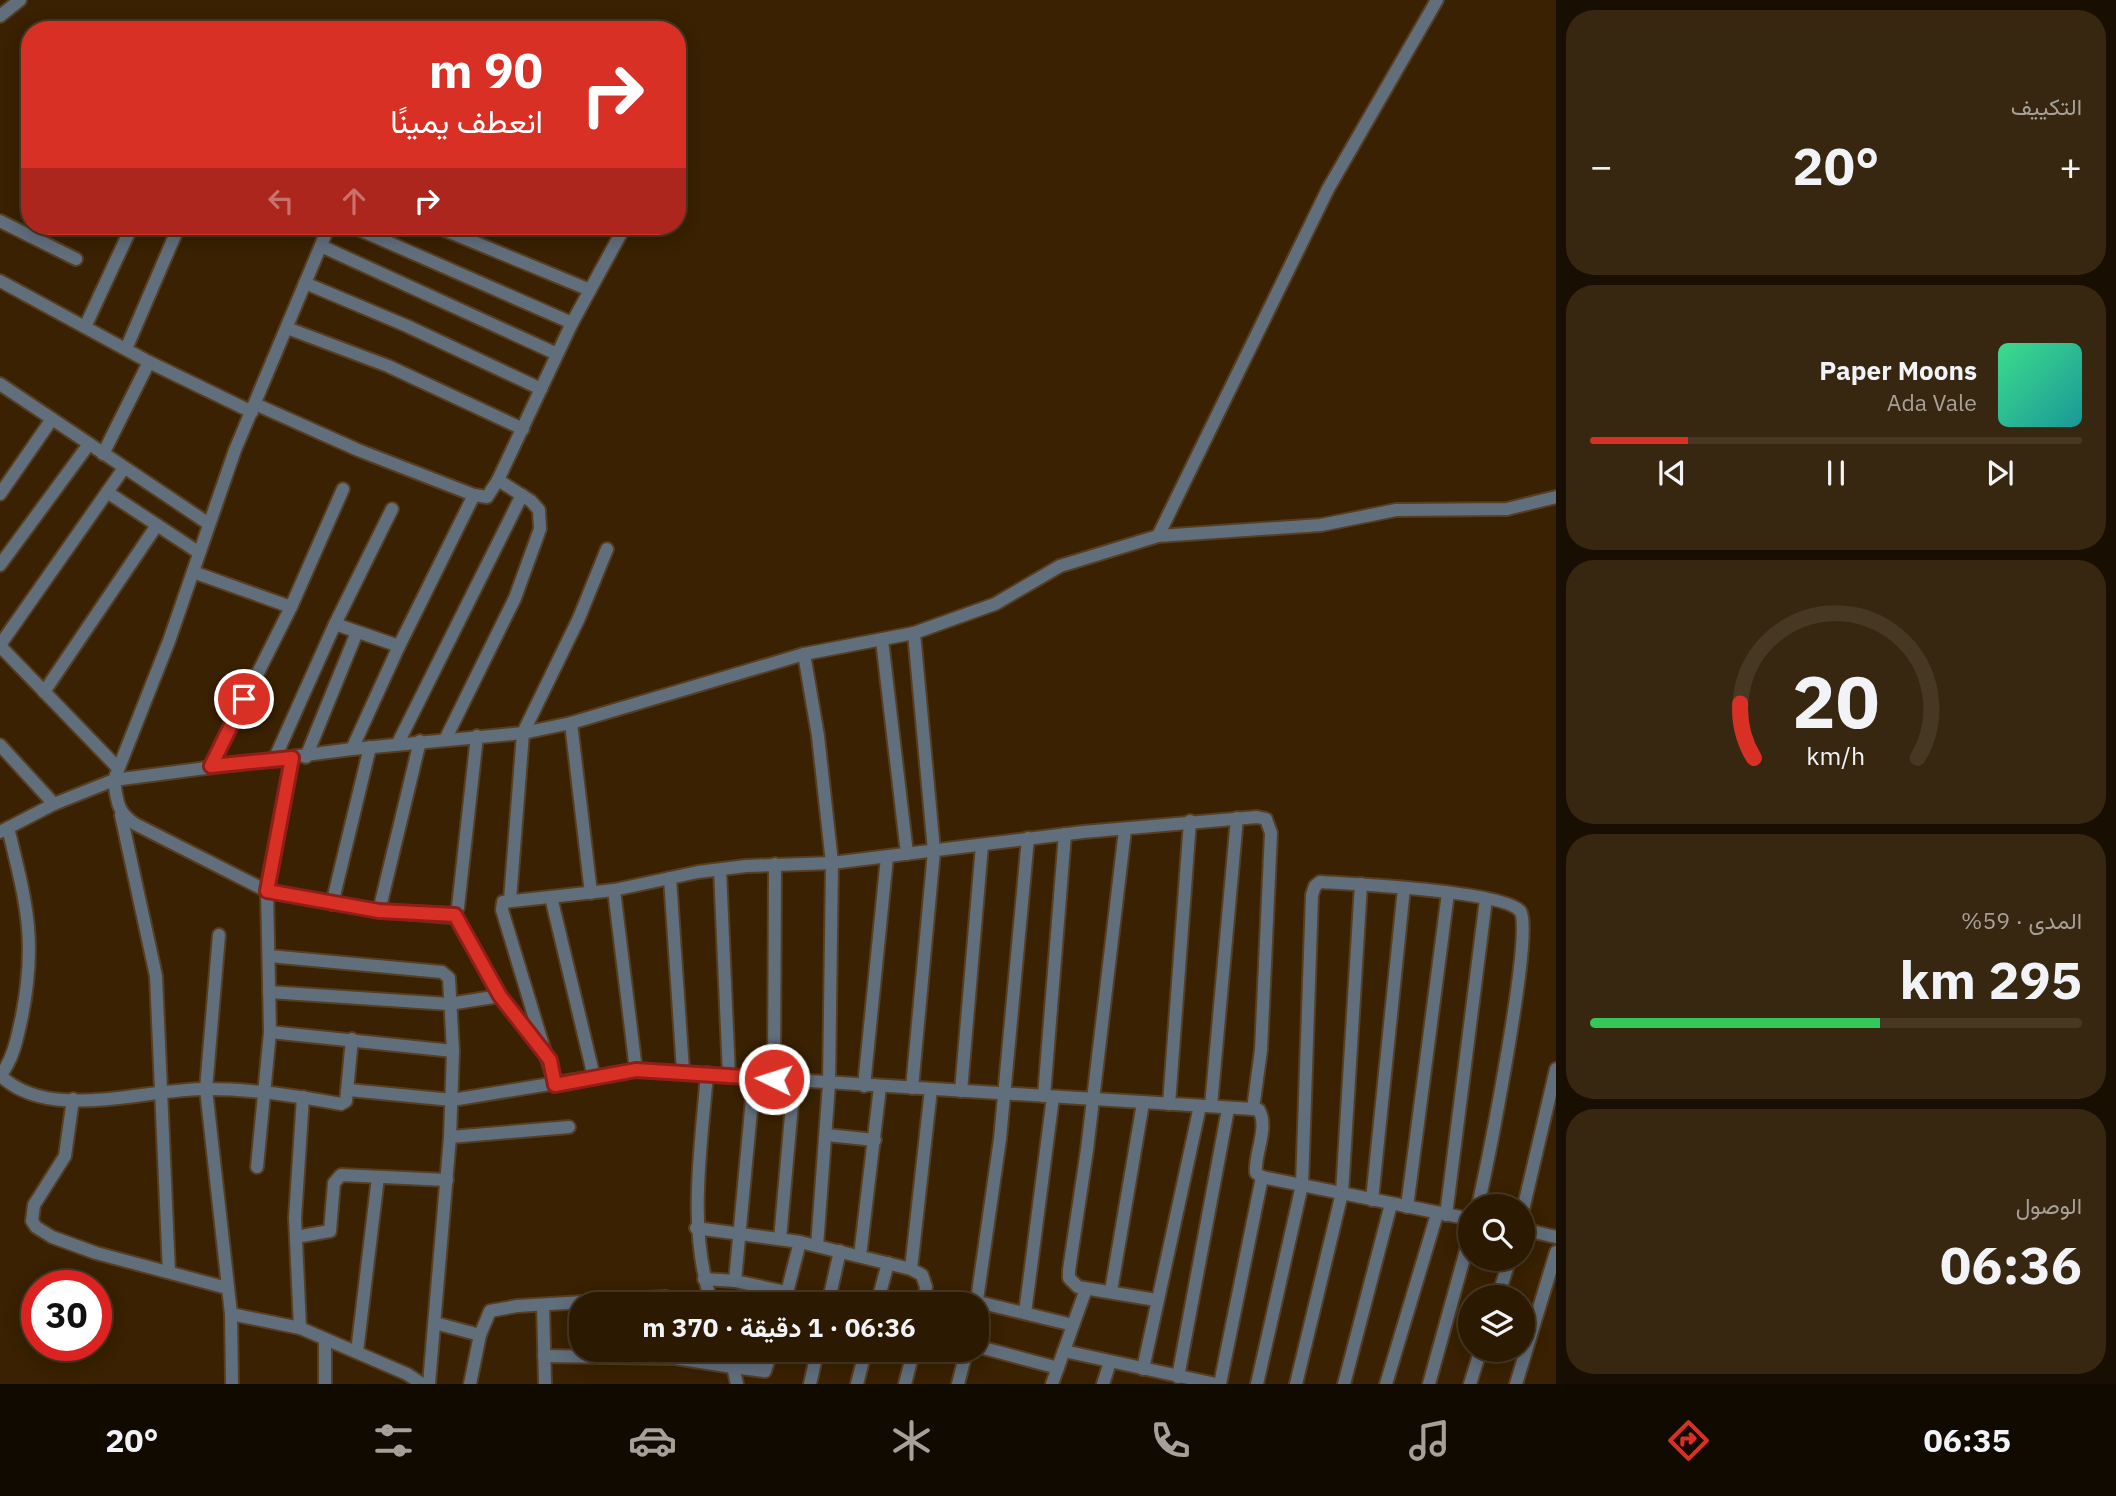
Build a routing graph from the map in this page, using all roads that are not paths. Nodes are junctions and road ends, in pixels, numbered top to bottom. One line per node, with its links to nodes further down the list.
1 (20, 0): 3 (street)
2 (1437, 0): 42 (street)
3 (0, 16)
4 (0, 221): 5 (street)
5 (21, 232)
6 (28, 235): 14 (street)
7 (128, 235): 19 (street)
8 (175, 235): 21 (street)
9 (326, 235): 13 (street)
10 (372, 235): 18 (street)
11 (457, 235): 17 (street)
12 (620, 235): 17 (street)
13 (321, 246): 16 (street); 22 (street)
14 (76, 259)
15 (0, 281): 19 (street)
16 (305, 283): 20 (street); 25 (street)
17 (590, 290): 18 (street)
18 (572, 323): 22 (street)
19 (85, 327): 21 (street)
20 (287, 328): 26 (street); 28 (street)
21 (126, 349): 23 (street)
22 (557, 354): 25 (street)
23 (149, 362): 26 (street); 30 (street)
24 (0, 384): 27 (street)
25 (541, 389): 28 (street)
26 (254, 408): 36 (street); 40 (street)
27 (52, 419): 29 (street); 35 (street)
28 (523, 429): 32 (street)
29 (89, 444): 30 (street); 45 (street)
30 (103, 454): 31 (street)
31 (124, 468): 34 (street); 40 (street)
32 (498, 480): 36 (street); 37 (street)
33 (343, 489): 47 (street)
34 (107, 492): 41 (street); 52 (street)
35 (0, 494)
36 (474, 495): 53 (street)
37 (522, 495): 59 (street); 61 (street)
38 (1556, 497): 42 (street)
39 (392, 509): 48 (street)
40 (209, 524): 44 (street)
41 (157, 525): 44 (street); 55 (street)
42 (1158, 536): 50 (street)
43 (607, 549): 57 (street)
44 (198, 552): 46 (street)
45 (0, 565)
46 (193, 572): 47 (street); 69 (street)
47 (291, 607): 68 (street)
48 (335, 624): 49 (street); 67 (street)
49 (357, 632): 53 (street); 65 (street)
50 (914, 633): 51 (street); 79 (street)
51 (882, 639): 54 (street); 80 (street)
52 (0, 645): 55 (street)
53 (399, 646): 64 (street)
54 (804, 654): 56 (street); 82 (street)
55 (44, 692): 69 (street)
56 (571, 723): 57 (street); 90 (street)
57 (523, 733): 58 (street); 94 (street)
58 (477, 736): 59 (street); 97 (street)
59 (445, 740): 60 (street)
60 (420, 741): 61 (street); 96 (street)
61 (398, 743): 63 (street)
62 (0, 745): 70 (street)
63 (370, 747): 64 (street); 95 (street)
64 (352, 748): 65 (street)
65 (306, 757): 66 (street)
66 (292, 758): 67 (street); 89 (street)
67 (274, 760): 68 (street)
68 (211, 766): 69 (street)
69 (116, 774): 70 (street); 71 (street)
70 (54, 804): 74 (street)
71 (121, 815): 89 (street); 127 (street)
72 (1237, 818): 73 (street); 136 (street); 138 (street)
73 (1190, 821): 75 (street); 135 (street)
74 (4, 830): 112 (street)
75 (1125, 830): 76 (street); 133 (street)
76 (1066, 834): 77 (street); 129 (street)
77 (1028, 838): 78 (street); 128 (street)
78 (982, 845): 79 (street); 125 (street)
79 (934, 851): 80 (street); 122 (street)
80 (906, 854): 81 (street)
81 (887, 857): 82 (street); 119 (street)
82 (831, 863): 83 (street); 117 (street)
83 (775, 864): 84 (street); 115 (street)
84 (720, 870): 85 (street); 111 (street)
85 (670, 878): 88 (street); 109 (street)
86 (1361, 884): 87 (street); 147 (street); 148 (street)
87 (1404, 888): 91 (street); 151 (street)
88 (614, 890): 90 (street); 108 (street)
89 (267, 891): 95 (street); 99 (street)
90 (591, 893): 92 (street)
91 (1448, 893): 93 (street); 153 (street)
92 (551, 897): 94 (street); 113 (street)
93 (1486, 899): 149 (street); 154 (street)
94 (510, 900): 106 (street)
95 (332, 904): 96 (street)
96 (379, 911): 97 (street)
97 (455, 915): 101 (street)
98 (219, 935): 121 (street)
99 (268, 956): 100 (street); 102 (street)
100 (269, 992): 102 (street); 103 (street)
101 (500, 996): 102 (street); 106 (street)
102 (449, 1003): 105 (street)
103 (270, 1032): 104 (street); 126 (street)
104 (352, 1039): 105 (street); 124 (street)
105 (453, 1051): 132 (street)
106 (550, 1060): 118 (street)
107 (1556, 1069): 150 (street)
108 (636, 1070): 109 (street); 113 (street)
109 (682, 1071): 110 (street)
110 (707, 1073): 111 (street); 156 (street)
111 (729, 1075): 114 (street)
112 (0, 1076): 131 (street)
113 (594, 1077): 118 (street)
114 (754, 1078): 115 (street); 157 (street)
115 (774, 1079): 116 (street)
116 (794, 1082): 117 (street); 161 (street)
117 (829, 1084): 119 (street); 140 (street)
118 (555, 1085): 132 (street)
119 (864, 1086): 120 (street)
120 (880, 1087): 122 (street); 142 (street)
121 (206, 1088): 126 (street); 127 (street); 173 (street)
122 (912, 1088): 123 (street)
123 (931, 1089): 125 (street); 168 (street)
124 (348, 1090): 130 (street); 132 (street)
125 (961, 1091): 128 (street)
126 (264, 1092): 130 (street); 143 (street)
127 (162, 1093): 131 (street); 170 (street)
128 (1004, 1093): 129 (street); 182 (street)
129 (1049, 1096): 133 (street); 187 (street)
130 (303, 1097): 159 (street)
131 (73, 1099): 170 (street)
132 (452, 1100): 141 (street)
133 (1093, 1101): 134 (street); 174 (street)
134 (1143, 1103): 135 (street); 175 (street)
135 (1169, 1104): 136 (street)
136 (1205, 1106): 137 (street); 183 (street)
137 (1228, 1109): 138 (street); 211 (street)
138 (1253, 1109): 145 (street)
139 (569, 1127): 141 (street)
140 (827, 1135): 142 (street); 163 (street)
141 (450, 1137): 146 (street)
142 (875, 1139): 166 (street)
143 (257, 1167)
144 (378, 1177): 146 (street); 159 (street); 196 (street)
145 (1262, 1177): 147 (street); 226 (street)
146 (447, 1180): 189 (street)
147 (1302, 1185): 148 (street); 227 (street)
148 (1342, 1193): 151 (street); 228 (street)
149 (1481, 1194)
150 (1526, 1194)
151 (1372, 1200): 152 (street)
152 (1391, 1204): 153 (street); 229 (street)
153 (1407, 1207): 154 (street)
154 (1441, 1215): 155 (street); 230 (street)
155 (1458, 1217)
156 (696, 1228): 157 (street); 171 (street)
157 (742, 1231): 161 (street); 172 (street)
158 (1535, 1232): 160 (street)
159 (296, 1237): 191 (street)
160 (1556, 1237)
161 (780, 1238): 162 (street)
162 (800, 1242): 163 (street); 178 (street)
163 (817, 1246): 164 (street)
164 (840, 1251): 166 (street); 179 (street)
165 (1556, 1251): 233 (street)
166 (860, 1256): 167 (street)
167 (888, 1263): 168 (street); 180 (street)
168 (911, 1269): 181 (street)
169 (1460, 1271): 231 (street)
170 (169, 1272): 173 (street)
171 (704, 1279): 172 (street); 176 (street)
172 (735, 1281): 177 (street)
173 (228, 1289): 188 (street)
174 (1086, 1289): 175 (street); 190 (street)
175 (1111, 1291): 183 (street)
176 (708, 1292)
177 (767, 1292)
178 (787, 1292)
179 (831, 1292)
180 (880, 1292)
181 (925, 1292)
182 (979, 1292)
183 (1156, 1300): 210 (street)
184 (569, 1304): 185 (street)
185 (543, 1306): 192 (street); 198 (street)
186 (989, 1306): 187 (street)
187 (1025, 1313): 190 (street)
188 (231, 1314): 191 (street); 213 (street)
189 (435, 1323): 192 (street); 216 (street)
190 (1073, 1325): 195 (street)
191 (300, 1328): 193 (street)
192 (480, 1335): 217 (street)
193 (325, 1340): 196 (street); 214 (street)
194 (989, 1349): 209 (street)
195 (1064, 1351): 206 (street); 209 (street)
196 (357, 1352): 212 (street)
197 (569, 1355): 198 (street)
198 (544, 1356): 218 (street)
199 (712, 1362): 208 (street)
200 (731, 1362): 208 (street)
201 (768, 1362): 208 (street)
202 (815, 1362): 220 (street)
203 (863, 1362): 221 (street)
204 (911, 1362): 222 (street)
205 (964, 1362): 223 (street)
206 (1110, 1362): 210 (street); 225 (street)
207 (1477, 1362): 232 (street)
208 (733, 1367): 219 (street)
209 (1058, 1368): 224 (street)
210 (1143, 1369): 211 (street)
211 (1168, 1378): 226 (street)
212 (406, 1379): 215 (street)
213 (232, 1384)
214 (324, 1384)
215 (422, 1384)
216 (429, 1384)
217 (470, 1384)
218 (545, 1384)
219 (737, 1384)
220 (810, 1384)
221 (857, 1384)
222 (905, 1384)
223 (958, 1384)
224 (1052, 1384)
225 (1103, 1384)
226 (1218, 1384)
227 (1257, 1384)
228 (1296, 1384)
229 (1344, 1384)
230 (1386, 1384)
231 (1429, 1384)
232 (1471, 1384)
233 (1516, 1384)

